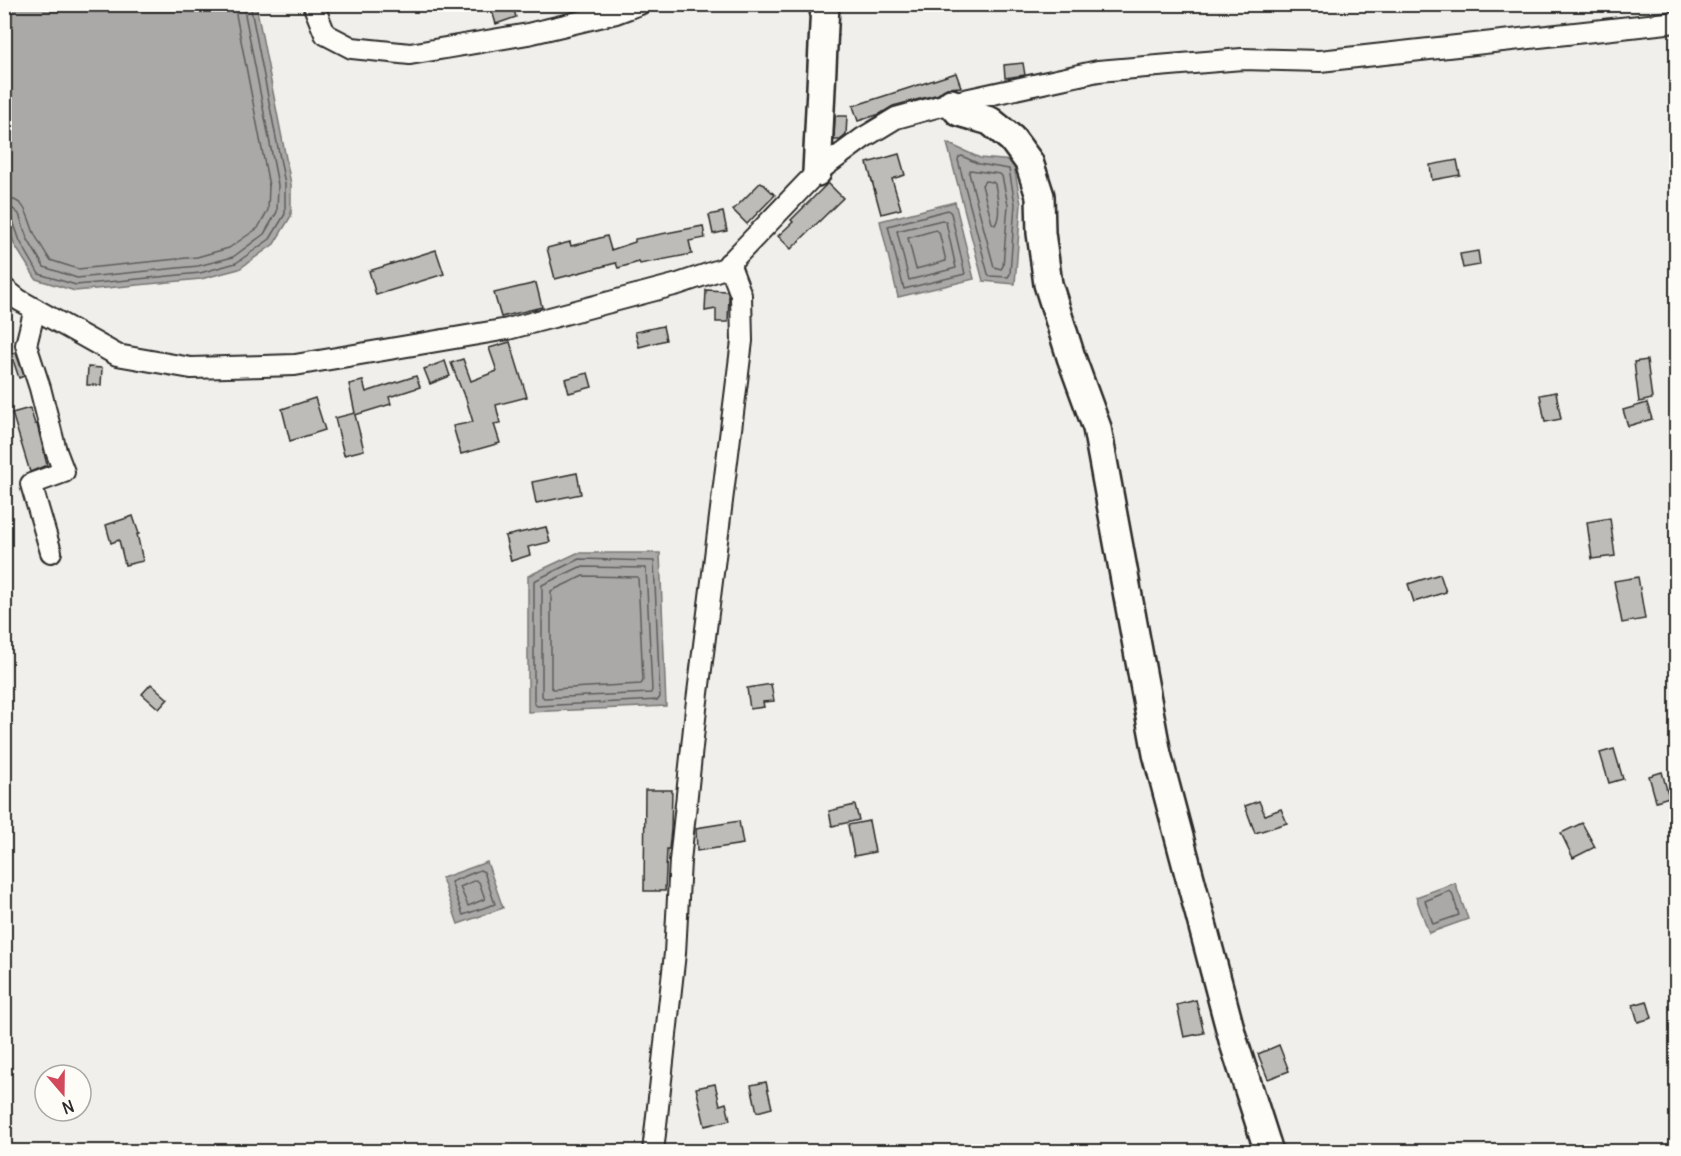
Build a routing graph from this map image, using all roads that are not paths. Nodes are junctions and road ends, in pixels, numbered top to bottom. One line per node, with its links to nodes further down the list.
1 (313, 4): 2 (street)
2 (640, 4)
3 (825, 4): 6 (street)
4 (1677, 22): 5 (street)
5 (951, 103): 6 (street); 12 (street)
6 (818, 172): 7 (street)
7 (729, 263): 9 (street); 11 (street)
8 (4, 288): 9 (street)
9 (35, 309): 10 (street)
10 (51, 552)
11 (653, 1152)
12 (1269, 1152)

